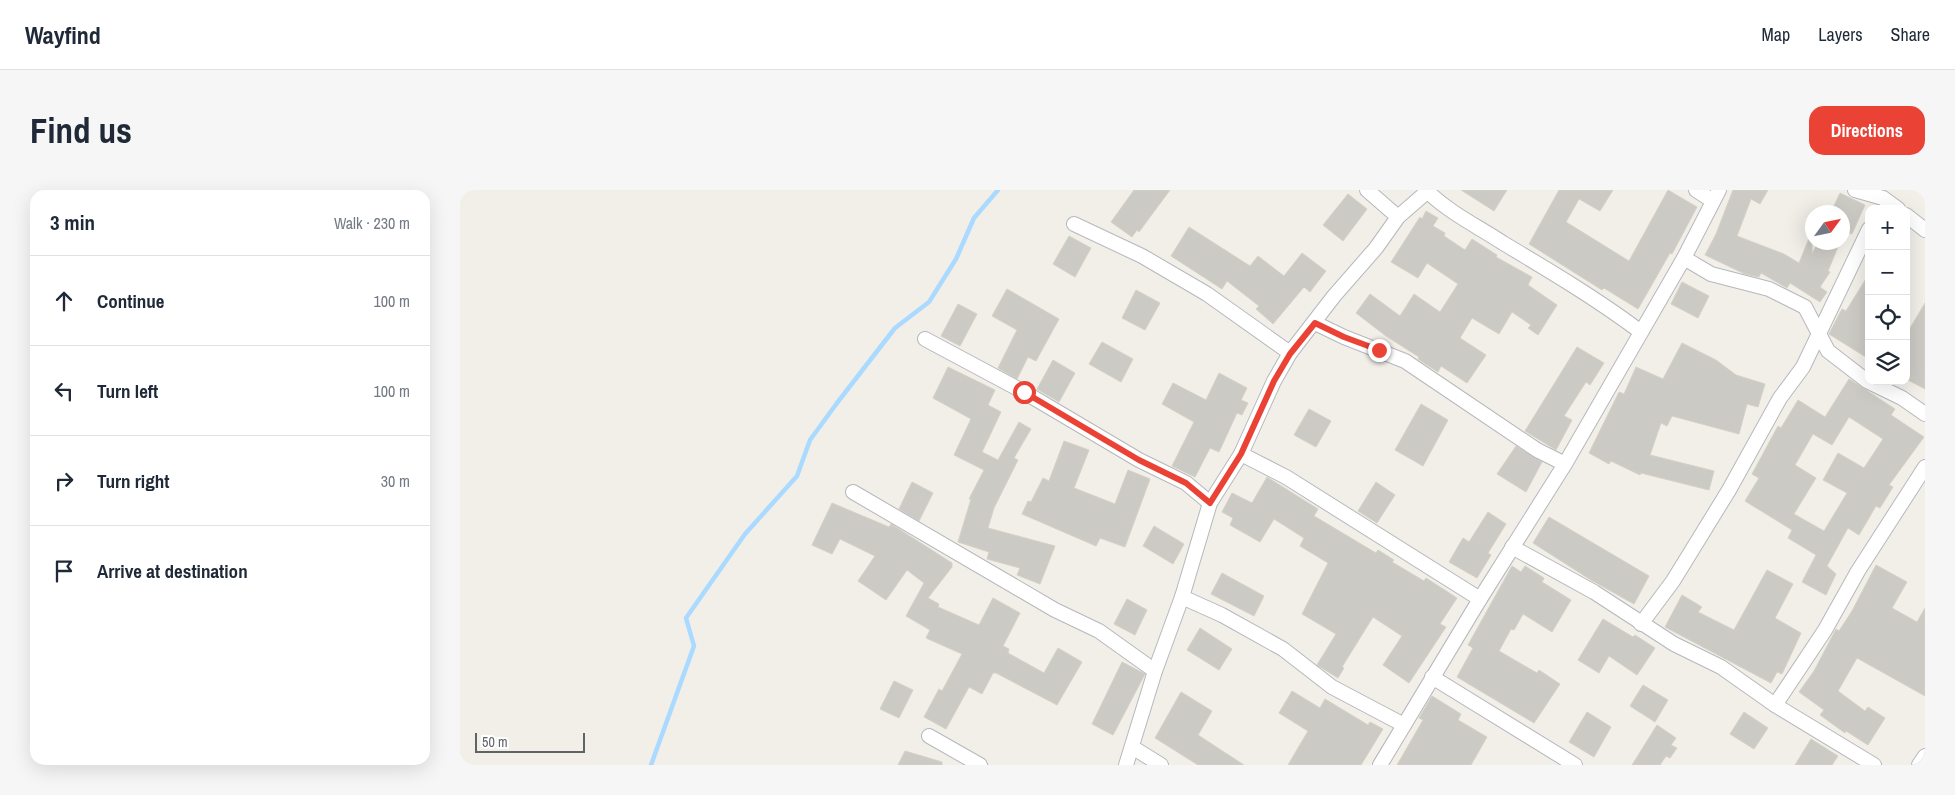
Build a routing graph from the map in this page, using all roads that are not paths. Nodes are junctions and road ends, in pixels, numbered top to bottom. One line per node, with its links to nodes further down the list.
1 (1367, 190): 7 (street)
2 (1696, 190): 5 (street)
3 (1855, 190): 6 (street)
4 (1428, 191): 7 (street); 14 (street)
5 (1716, 195): 12 (street)
6 (1880, 204)
7 (1398, 217): 13 (street)
8 (1910, 218): 10 (street)
9 (1074, 224): 17 (street)
10 (1925, 230)
11 (1865, 237): 15 (street)
12 (1684, 258): 14 (street); 15 (street)
13 (1315, 323): 17 (street); 20 (street)
14 (1641, 332): 20 (street)
15 (1820, 332): 18 (street); 27 (street)
16 (925, 339): 23 (street)
17 (1290, 354): 19 (street)
18 (1925, 414)
19 (1241, 454): 23 (street); 26 (street)
20 (1565, 464): 24 (street)
21 (1925, 467): 30 (street)
22 (853, 492): 28 (street)
23 (1210, 503): 25 (street)
24 (1512, 547): 26 (street); 27 (street)
25 (1182, 597): 28 (street); 31 (street)
26 (1480, 599): 29 (street)
27 (1642, 624): 30 (street)
28 (1155, 671): 33 (street)
29 (1432, 677): 31 (street); 39 (street)
30 (1775, 705): 40 (street)
31 (1404, 724): 38 (street)
32 (929, 736): 35 (street)
33 (1132, 746): 36 (street); 37 (street)
34 (1925, 756): 41 (street)
35 (980, 765)
36 (1126, 765)
37 (1161, 765)
38 (1380, 765)
39 (1575, 765)
40 (1874, 765)
41 (1919, 765)

